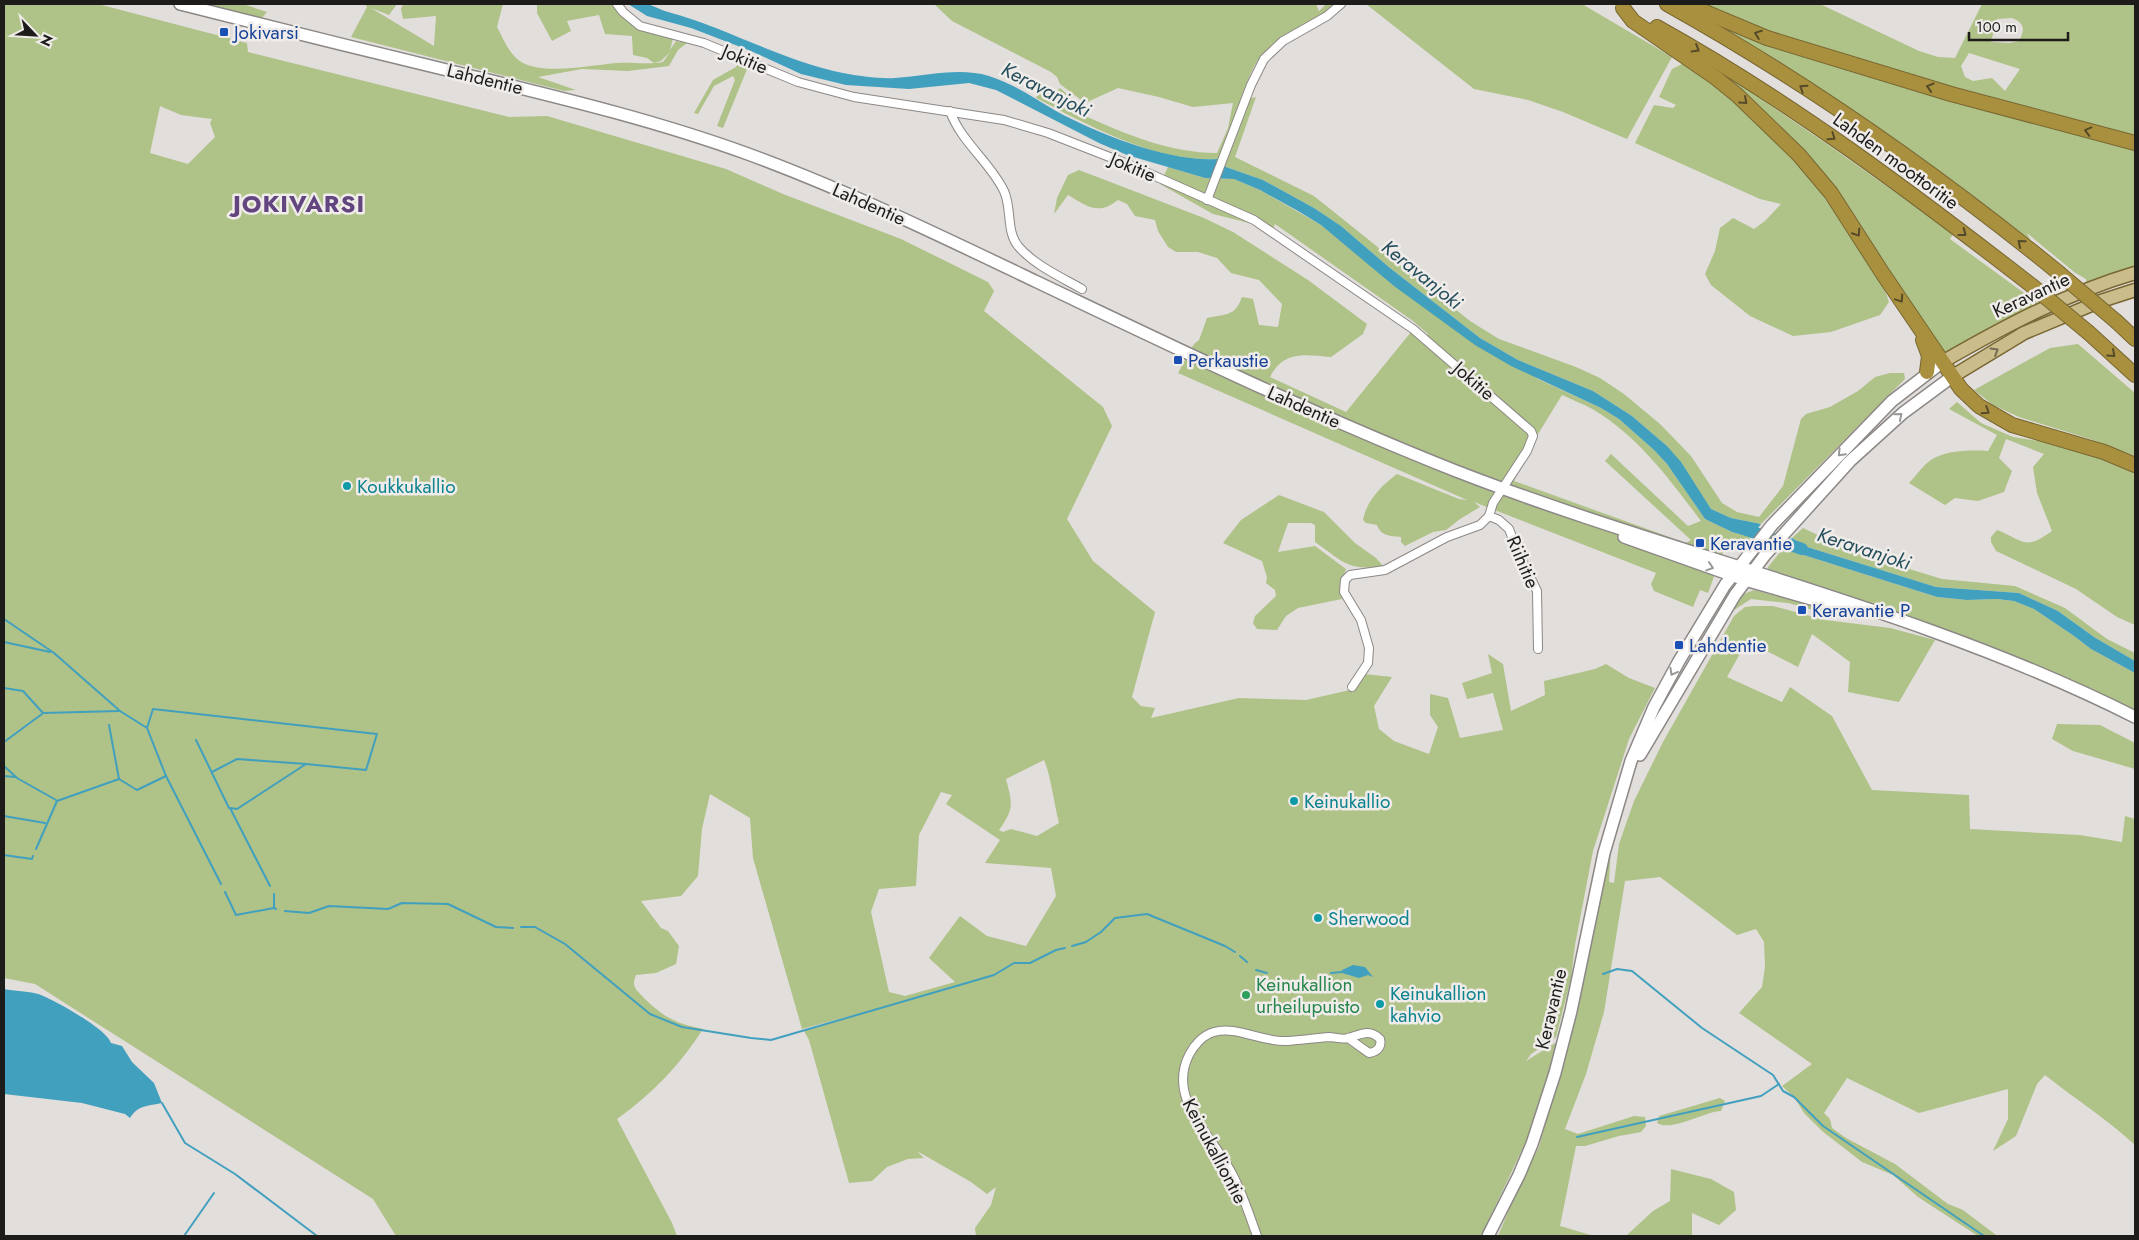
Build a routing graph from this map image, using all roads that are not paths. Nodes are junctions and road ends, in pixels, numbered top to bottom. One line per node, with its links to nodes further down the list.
1 (180, 4): 20 (main road, Lahdentie)
2 (617, 4): 7 (street, Jokitie)
3 (1341, 4): 9 (street)
4 (1667, 4): 14 (highway, Lahden moottoritie, one-way to 4, bridge)
5 (1686, 4): 8 (highway, one-way to 5)
6 (1619, 6): 13 (highway, one-way to 13); 17 (highway, Lahden moottoritie, one-way to 17, bridge)
7 (950, 112): 9 (street, Jokitie); 11 (street)
8 (2135, 143)
9 (1207, 200): 20 (street, Jokitie)
10 (2135, 273): 15 (main road, Keravantie)
11 (1082, 289)
12 (2135, 290): 18 (main road, Keravantie, one-way to 12)
13 (1917, 324): 15 (highway); 16 (highway)
14 (2135, 339)
15 (1944, 361): 16 (main road, Keravantie); 18 (highway)
16 (1927, 372): 22 (main road, Keravantie, one-way to 22)
17 (2135, 375)
18 (1953, 376): 19 (highway, one-way to 19); 23 (main road, Keravantie, one-way to 18)
19 (2135, 465)
20 (1503, 489): 21 (street); 22 (main road, Lahdentie)
21 (1489, 516): 24 (street, Riihitie); 25 (street)
22 (1736, 570): 23 (main road, Lahdentie); 27 (main road, Keravantie, one-way to 27)
23 (1749, 575): 26 (main road, Lahdentie); 27 (main road, Keravantie)
24 (1538, 648)
25 (1352, 687)
26 (2135, 717)
27 (1625, 783): 30 (main road, Keravantie)
28 (1348, 1038): 29 (street, Keinukalliontie)
29 (1258, 1236)
30 (1488, 1236)

